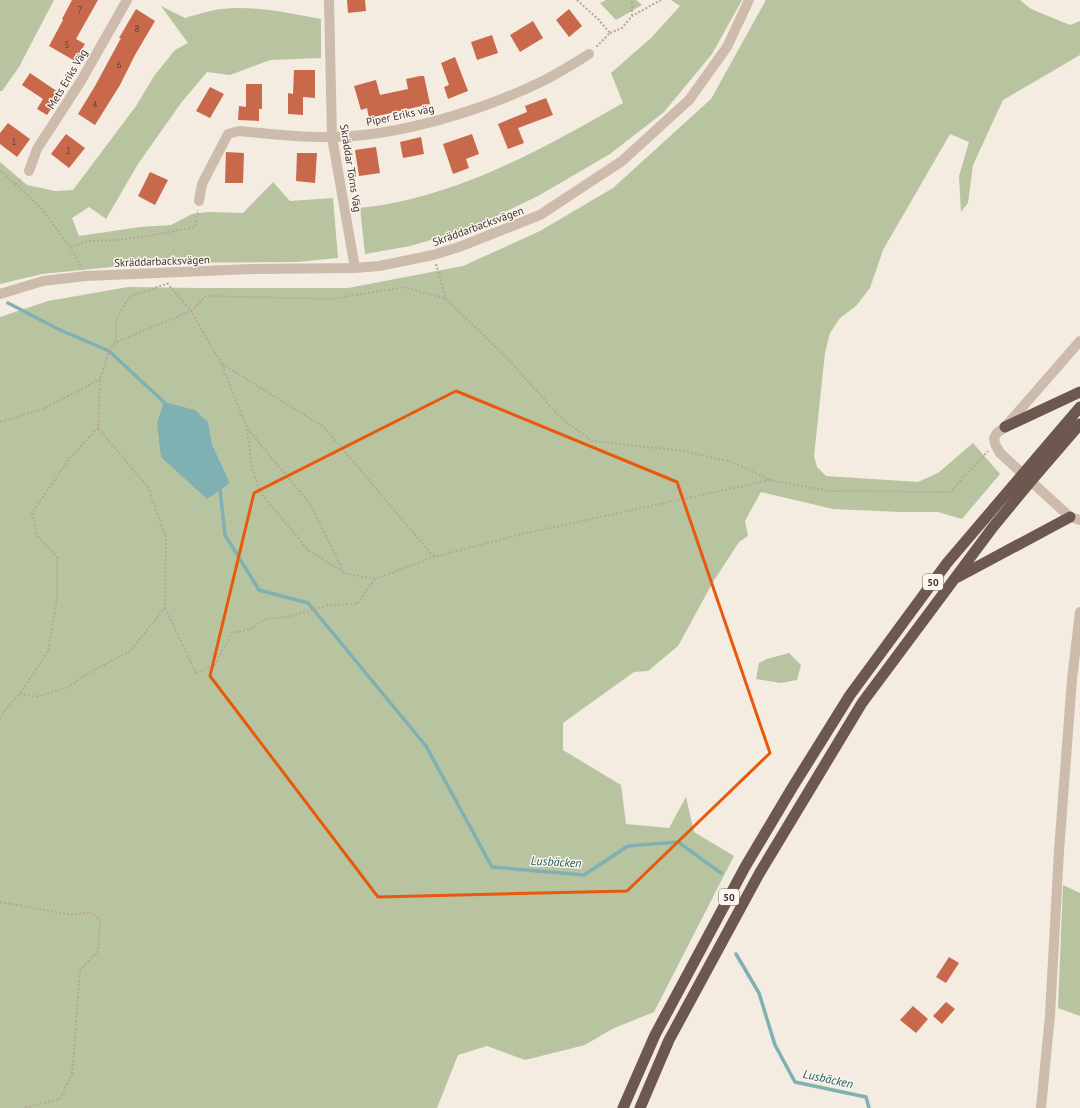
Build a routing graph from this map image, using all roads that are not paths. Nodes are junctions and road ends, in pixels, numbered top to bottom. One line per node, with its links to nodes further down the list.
1 (127, 0): 6 (street, Mets Eriks Väg)
2 (329, 0): 5 (street, Skräddar Törns Väg)
3 (749, 0): 8 (street, Skräddarbacksvägen)
4 (590, 54): 5 (street, Piper Eriks väg)
5 (332, 137): 7 (street, Piper Eriks väg); 8 (street, Skräddar Törns Väg)
6 (29, 171)
7 (199, 201)
8 (355, 268): 9 (street, Skräddarbacksvägen)
9 (0, 294)
10 (1080, 341): 14 (street)
11 (1080, 392): 14 (highway)
12 (1080, 407): 15 (highway, 50)
13 (1080, 424): 15 (highway, 50)
14 (1005, 427): 15 (street)
15 (1027, 478): 16 (street); 17 (highway, 50); 19 (highway, 50)
16 (1075, 518): 17 (highway)
17 (954, 579): 20 (highway, 50)
18 (1080, 612): 21 (street)
19 (623, 1108)
20 (640, 1108)
21 (1041, 1108)

